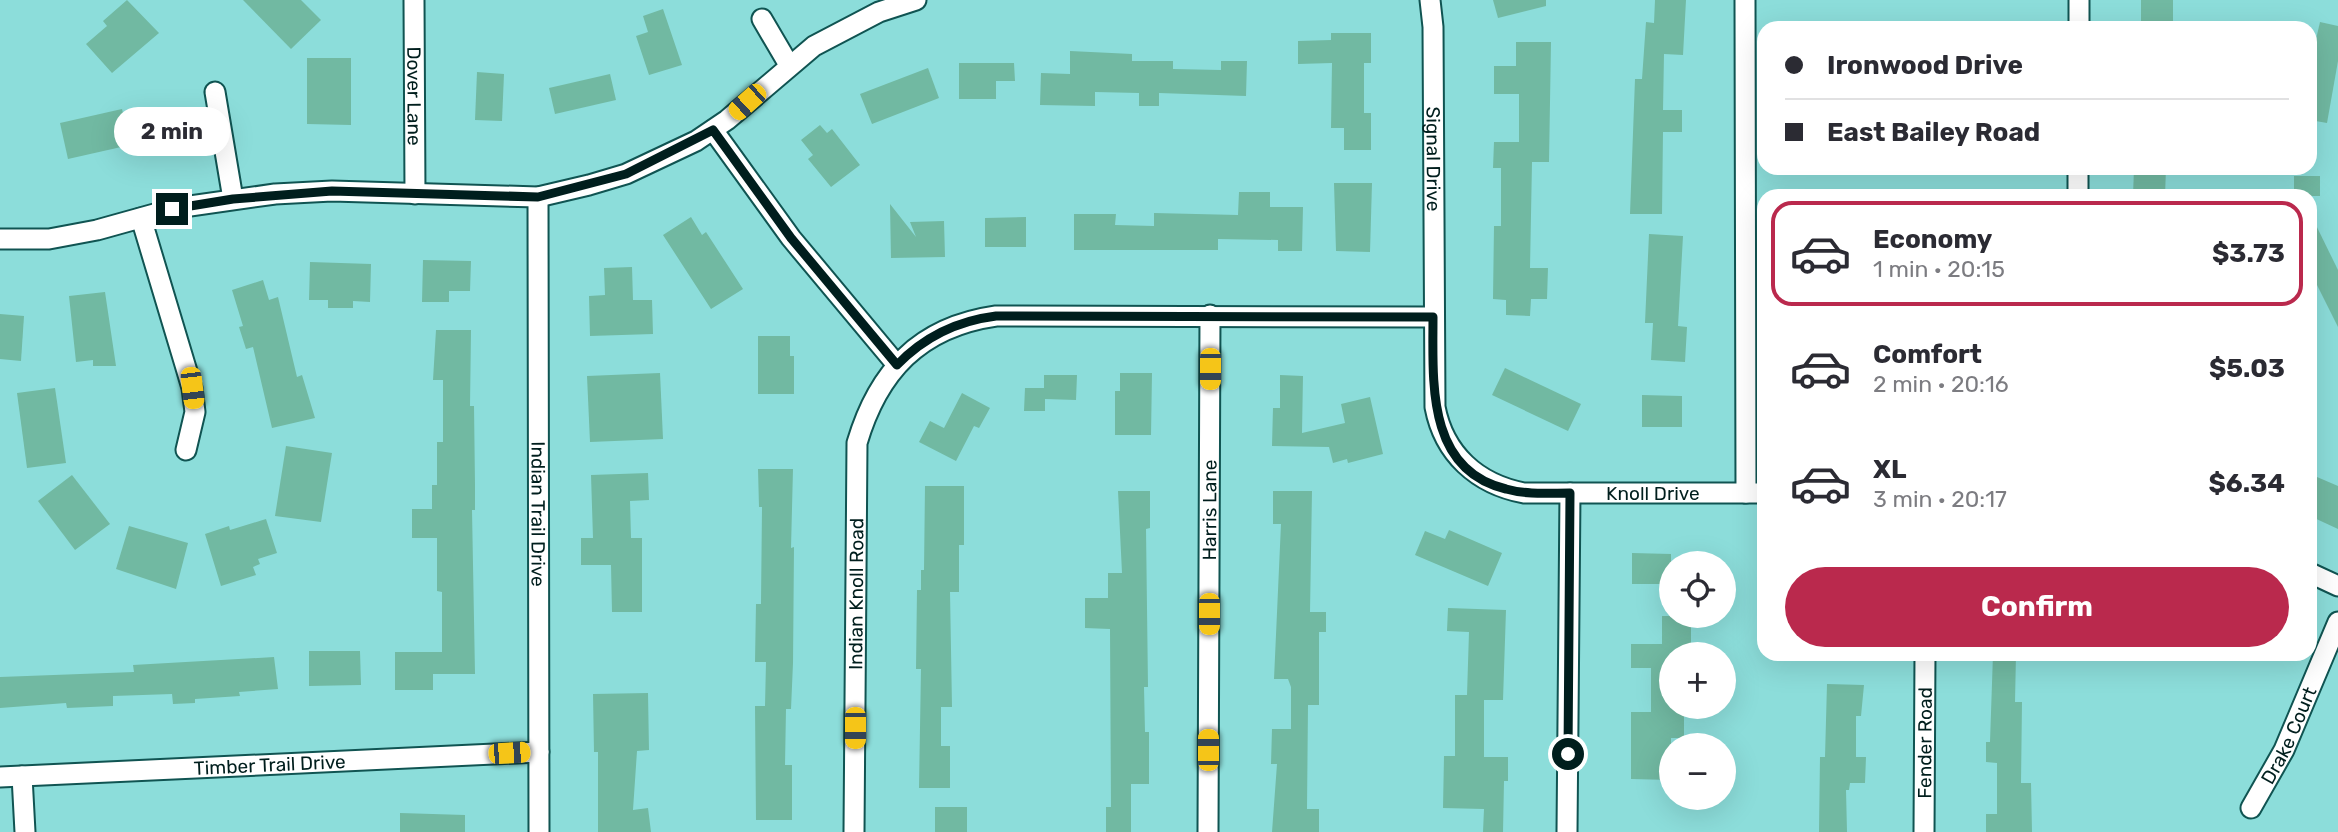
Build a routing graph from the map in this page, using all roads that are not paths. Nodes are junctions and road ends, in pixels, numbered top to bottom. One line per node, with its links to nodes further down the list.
1 (414, 0): 11 (street, Dover Lane)
2 (916, 0): 8 (street)
3 (1430, 0): 17 (street, Signal Drive)
4 (1745, 0): 21 (street)
5 (2079, 0): 7 (street)
6 (762, 19): 8 (street)
7 (2079, 21)
8 (789, 65): 10 (street)
9 (215, 92): 13 (street)
10 (713, 130): 12 (street); 18 (street)
11 (415, 194): 12 (street); 13 (street)
12 (538, 197): 26 (street, Indian Trail Drive)
13 (233, 199): 14 (street)
14 (141, 218): 15 (street); 19 (street)
15 (0, 239)
16 (1210, 315): 17 (street); 18 (street); 33 (street, Harris Lane)
17 (1433, 317): 20 (street, Knoll Drive)
18 (897, 365): 32 (street, Indian Knoll Road)
19 (186, 450)
20 (1570, 493): 21 (street, Knoll Drive); 34 (street)
21 (1755, 493)
22 (2317, 576): 23 (street)
23 (2338, 586)
24 (2338, 622): 29 (street, Drake Court)
25 (1925, 661): 35 (street, Fender Road)
26 (539, 752): 27 (street, Timber Trail Drive); 31 (street, Indian Trail Drive)
27 (22, 776): 28 (street, Timber Trail Drive); 30 (street)
28 (0, 777)
29 (2250, 808)
30 (25, 832)
31 (539, 832)
32 (854, 832)
33 (1208, 832)
34 (1567, 832)
35 (1924, 832)

